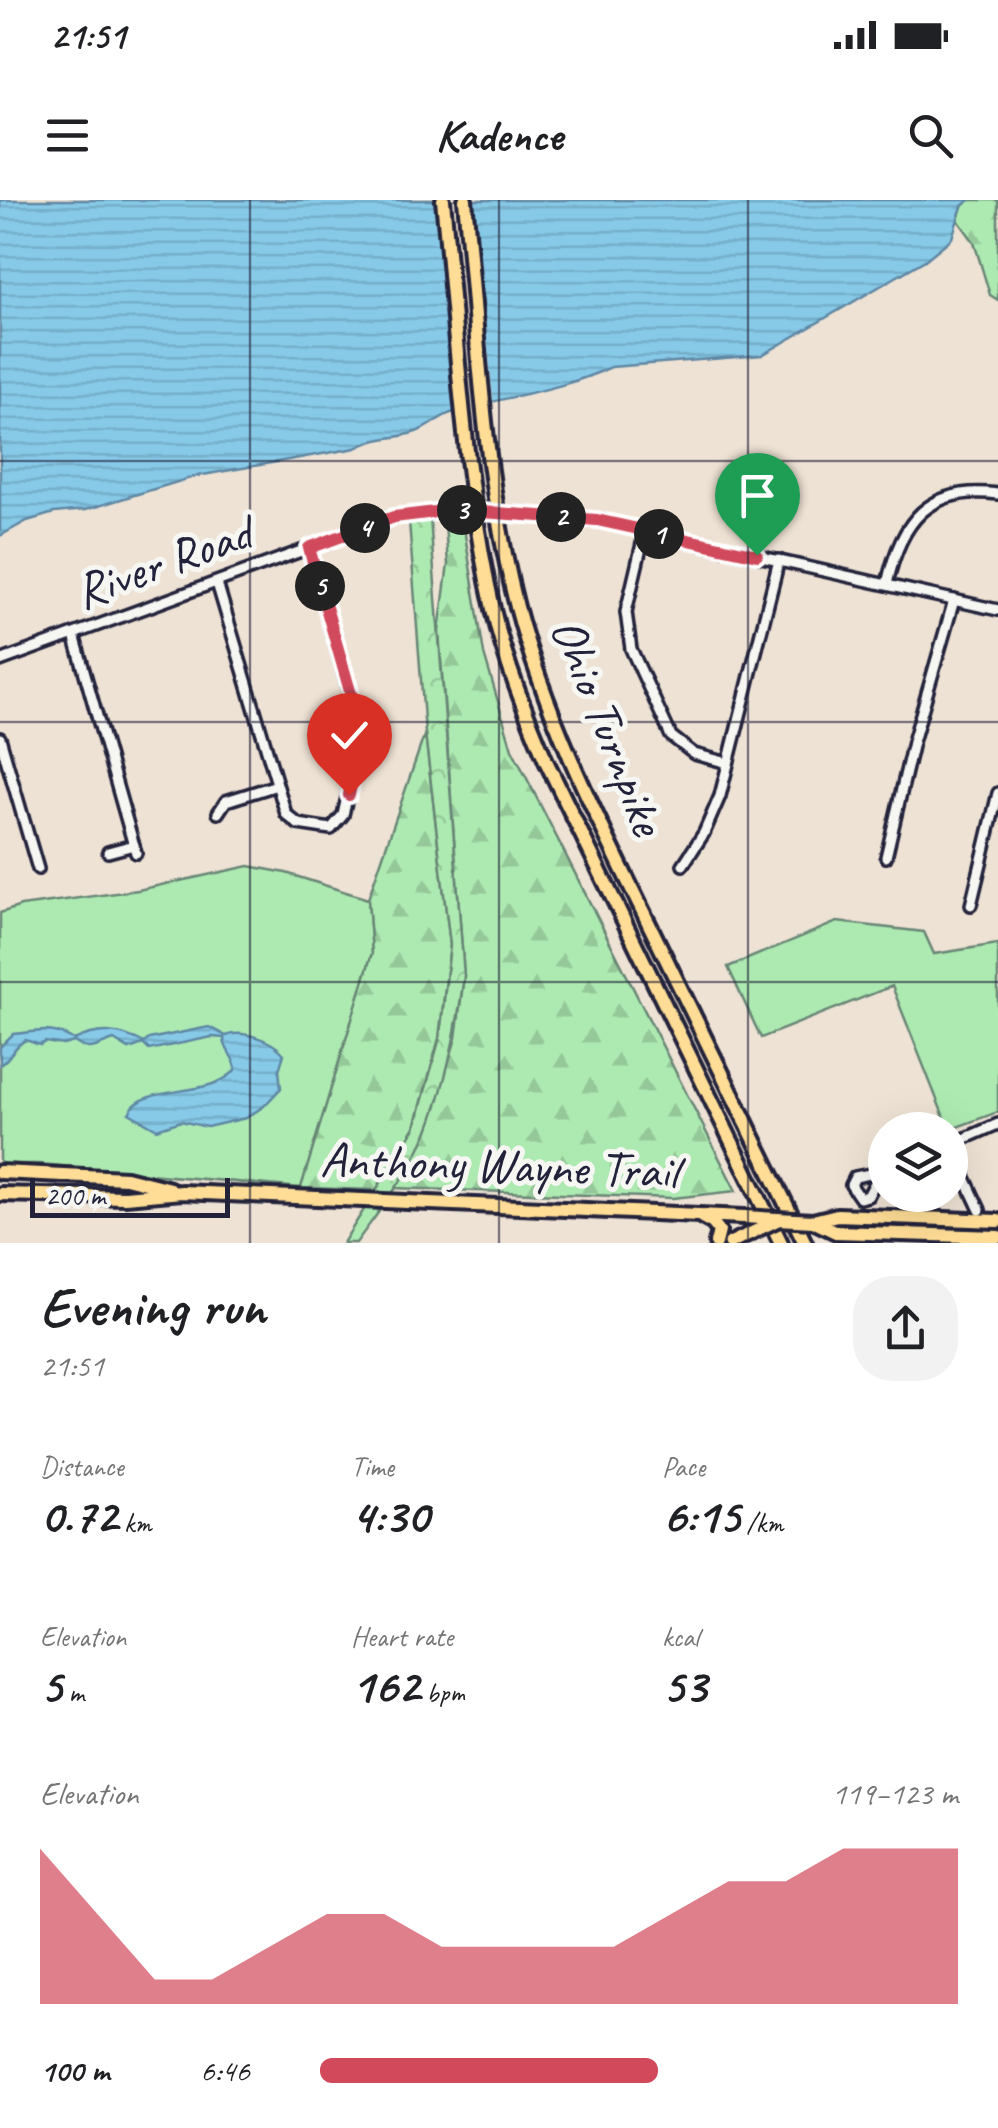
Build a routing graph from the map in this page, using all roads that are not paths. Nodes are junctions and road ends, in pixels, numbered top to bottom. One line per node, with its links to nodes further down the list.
1 (443, 200): 39 (highway, Ohio Turnpike)
2 (465, 200): 40 (highway, Ohio Turnpike)
3 (998, 493): 8 (street)
4 (645, 531): 5 (street, River Road, bridge); 6 (street, River Road); 14 (street)
5 (309, 548): 7 (street, River Road); 15 (street)
6 (779, 560): 8 (street, River Road); 14 (street)
7 (217, 583): 11 (street, River Road); 15 (street)
8 (886, 584): 9 (street, River Road)
9 (954, 600): 10 (street, River Road); 19 (street)
10 (998, 610)
11 (74, 634): 12 (street, River Road); 18 (street)
12 (0, 661)
13 (0, 738): 21 (street)
14 (728, 763): 20 (street)
15 (277, 785): 17 (street)
16 (998, 793): 22 (street)
17 (218, 813)
18 (108, 852)
19 (886, 858)
20 (683, 865)
21 (38, 870)
22 (971, 905)
23 (998, 1124): 24 (street)
24 (968, 1138)
25 (0, 1172): 27 (highway, Anthony Wayne Trail)
26 (968, 1190): 29 (street)
27 (182, 1192): 28 (highway, Anthony Wayne Trail); 31 (highway, Anthony Wayne Trail)
28 (0, 1194)
29 (971, 1197): 30 (street); 34 (street)
30 (980, 1210): 32 (highway)
31 (696, 1214): 33 (highway, Anthony Wayne Trail, bridge); 37 (highway)
32 (998, 1218): 34 (highway, Anthony Wayne Trail)
33 (778, 1220): 35 (highway, Anthony Wayne Trail, bridge); 38 (main road, bridge)
34 (966, 1220): 35 (highway, Anthony Wayne Trail)
35 (813, 1221): 36 (highway, Anthony Wayne Trail)
36 (998, 1237)
37 (716, 1243)
38 (730, 1243)
39 (780, 1243)
40 (805, 1243)

